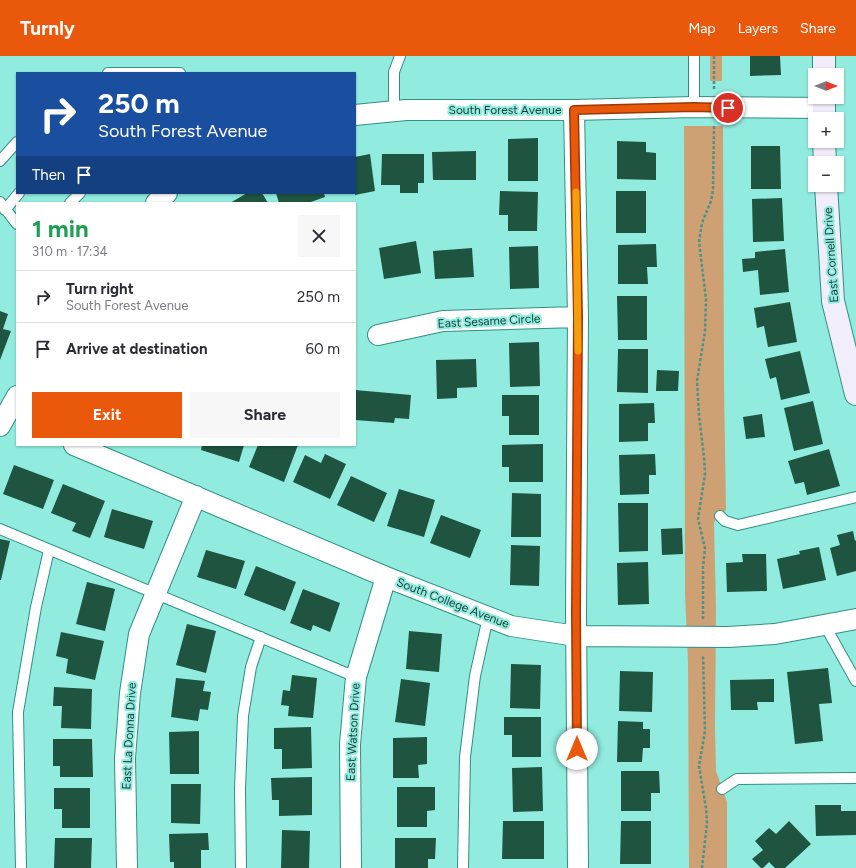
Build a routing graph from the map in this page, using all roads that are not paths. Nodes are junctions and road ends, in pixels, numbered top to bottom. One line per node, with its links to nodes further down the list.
1 (400, 56): 8 (lane)
2 (694, 56): 5 (lane)
3 (824, 56): 4 (street)
4 (824, 68)
5 (694, 107): 6 (street, South Forest Avenue); 7 (street, South Forest Avenue)
6 (824, 108)
7 (574, 110): 8 (street, South Forest Avenue); 20 (street)
8 (394, 111): 9 (street, South Forest Avenue)
9 (356, 115)
10 (16, 143): 11 (lane)
11 (0, 161)
12 (826, 192): 22 (street, East Cornell Drive)
13 (18, 194): 18 (lane)
14 (79, 194): 16 (lane)
15 (166, 194): 17 (street)
16 (71, 202)
17 (157, 202)
18 (2, 206): 19 (lane)
19 (16, 223)
20 (578, 317): 21 (street, East Sesame Circle); 36 (street)
21 (378, 335)
22 (855, 387)
23 (16, 398): 24 (street)
24 (6, 419)
25 (76, 446): 26 (street, South College Avenue)
26 (196, 496): 31 (street, South College Avenue); 32 (street, East La Donna Drive)
27 (856, 497): 28 (lane)
28 (720, 516)
29 (0, 529): 30 (lane)
30 (50, 550): 32 (lane); 42 (lane)
31 (386, 577): 33 (street, South College Avenue); 38 (street, East Watson Drive)
32 (156, 594): 37 (lane); 43 (street, East La Donna Drive)
33 (488, 617): 36 (street, South College Avenue); 46 (lane)
34 (856, 618): 35 (street, South College Avenue)
35 (824, 624): 36 (street, South College Avenue); 39 (lane)
36 (576, 636): 47 (street)
37 (261, 637): 38 (lane); 44 (lane)
38 (356, 677): 45 (street, East Watson Drive)
39 (856, 682)
40 (856, 778): 41 (lane)
41 (722, 789)
42 (21, 868)
43 (127, 868)
44 (241, 868)
45 (351, 868)
46 (463, 868)
47 (578, 868)

